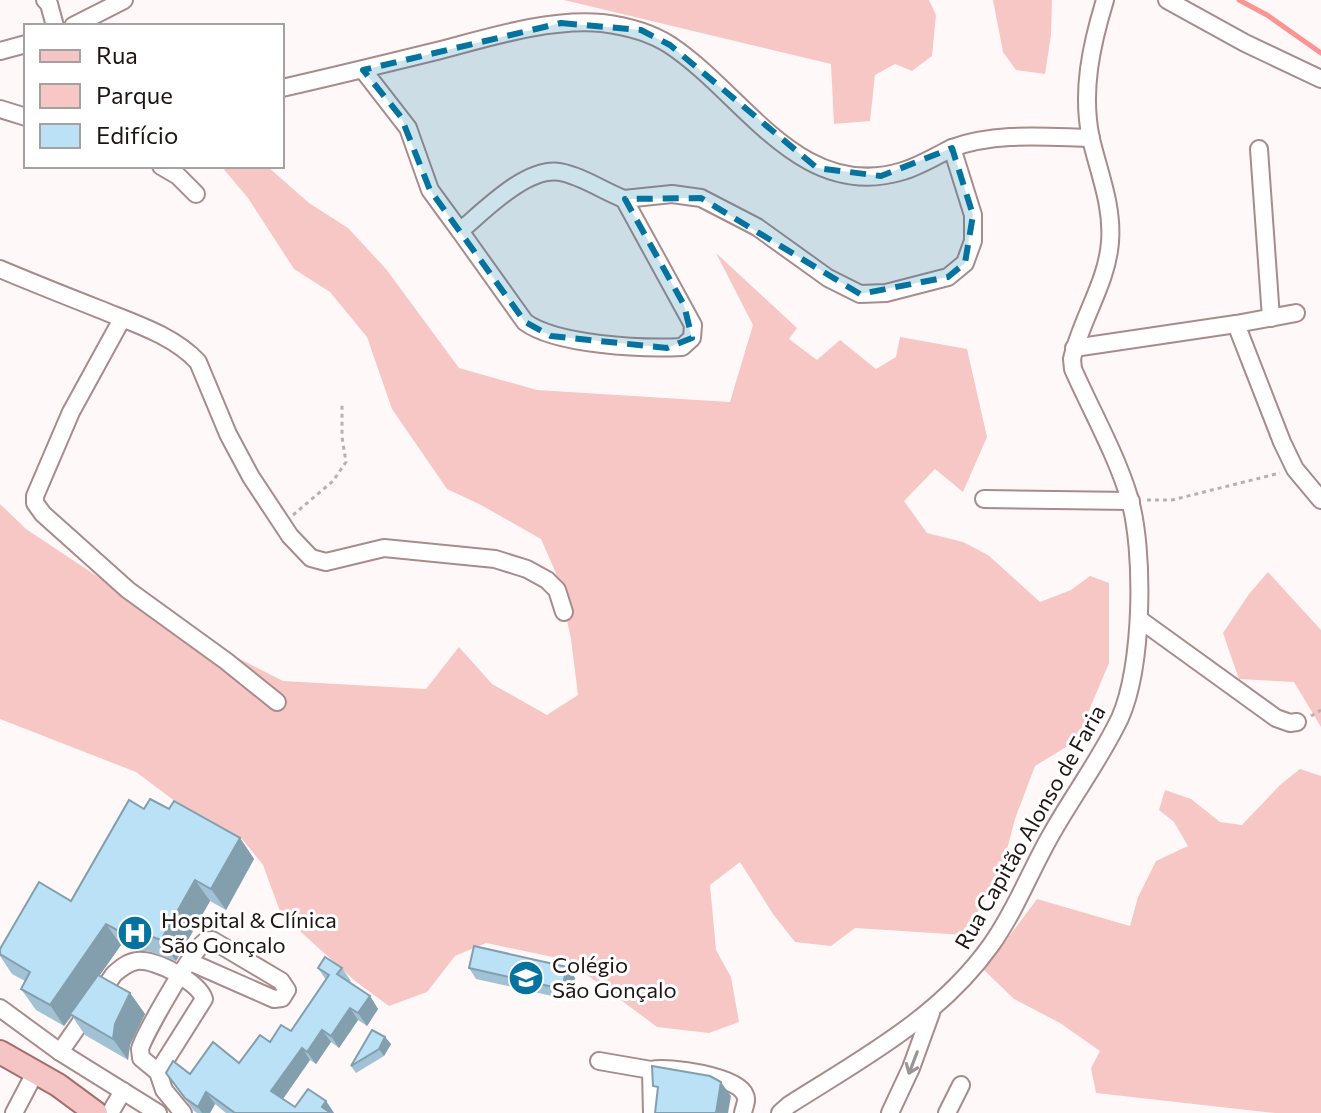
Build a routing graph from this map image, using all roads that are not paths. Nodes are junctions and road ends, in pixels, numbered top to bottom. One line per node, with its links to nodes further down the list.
1 (45, 0): 5 (street)
2 (124, 0): 6 (street)
3 (1105, 0): 14 (street)
4 (1167, 0): 10 (street)
5 (54, 24)
6 (77, 24)
7 (24, 45): 8 (street)
8 (0, 51)
9 (363, 70): 11 (street); 15 (street); 20 (street)
10 (1321, 79)
11 (284, 88)
12 (0, 109): 13 (street)
13 (24, 116)
14 (1091, 138): 15 (street); 26 (street)
15 (952, 148): 19 (street)
16 (1259, 149): 23 (street)
17 (164, 168): 18 (street)
18 (196, 194)
19 (624, 199): 20 (street); 20 (street)
20 (460, 231)
21 (0, 269): 24 (street)
22 (1296, 313): 23 (street)
23 (1271, 318): 25 (street)
24 (122, 319): 30 (street); 32 (street)
25 (1236, 324): 26 (street); 28 (street)
26 (1074, 348): 29 (street, Rua Capitão Alonso de Faria)
27 (984, 499): 29 (street)
28 (1321, 500)
29 (1131, 501): 31 (street, Rua Capitão Alonso de Faria)
30 (564, 612)
31 (1139, 619): 33 (street); 36 (street, Rua Capitão Alonso de Faria)
32 (277, 702)
33 (1297, 722)
34 (185, 969): 34 (street); 38 (street); 42 (street); 42 (street)
35 (0, 1008): 38 (street)
36 (931, 1011): 52 (street, Rua Capitão Alonso de Faria); 53 (street, Rua Capitão Alonso de Faria, one-way to 53)
37 (0, 1052): 41 (main road)
38 (60, 1052): 44 (street)
39 (599, 1061): 40 (street)
40 (651, 1070): 50 (street); 51 (street)
41 (36, 1071): 45 (street); 46 (main road)
42 (158, 1072): 49 (street)
43 (961, 1085): 54 (street)
44 (123, 1091): 47 (street); 48 (street)
45 (14, 1113)
46 (96, 1113)
47 (110, 1113)
48 (158, 1113)
49 (183, 1113)
50 (652, 1113)
51 (743, 1113)
52 (780, 1113)
53 (890, 1113)
54 (947, 1113)

